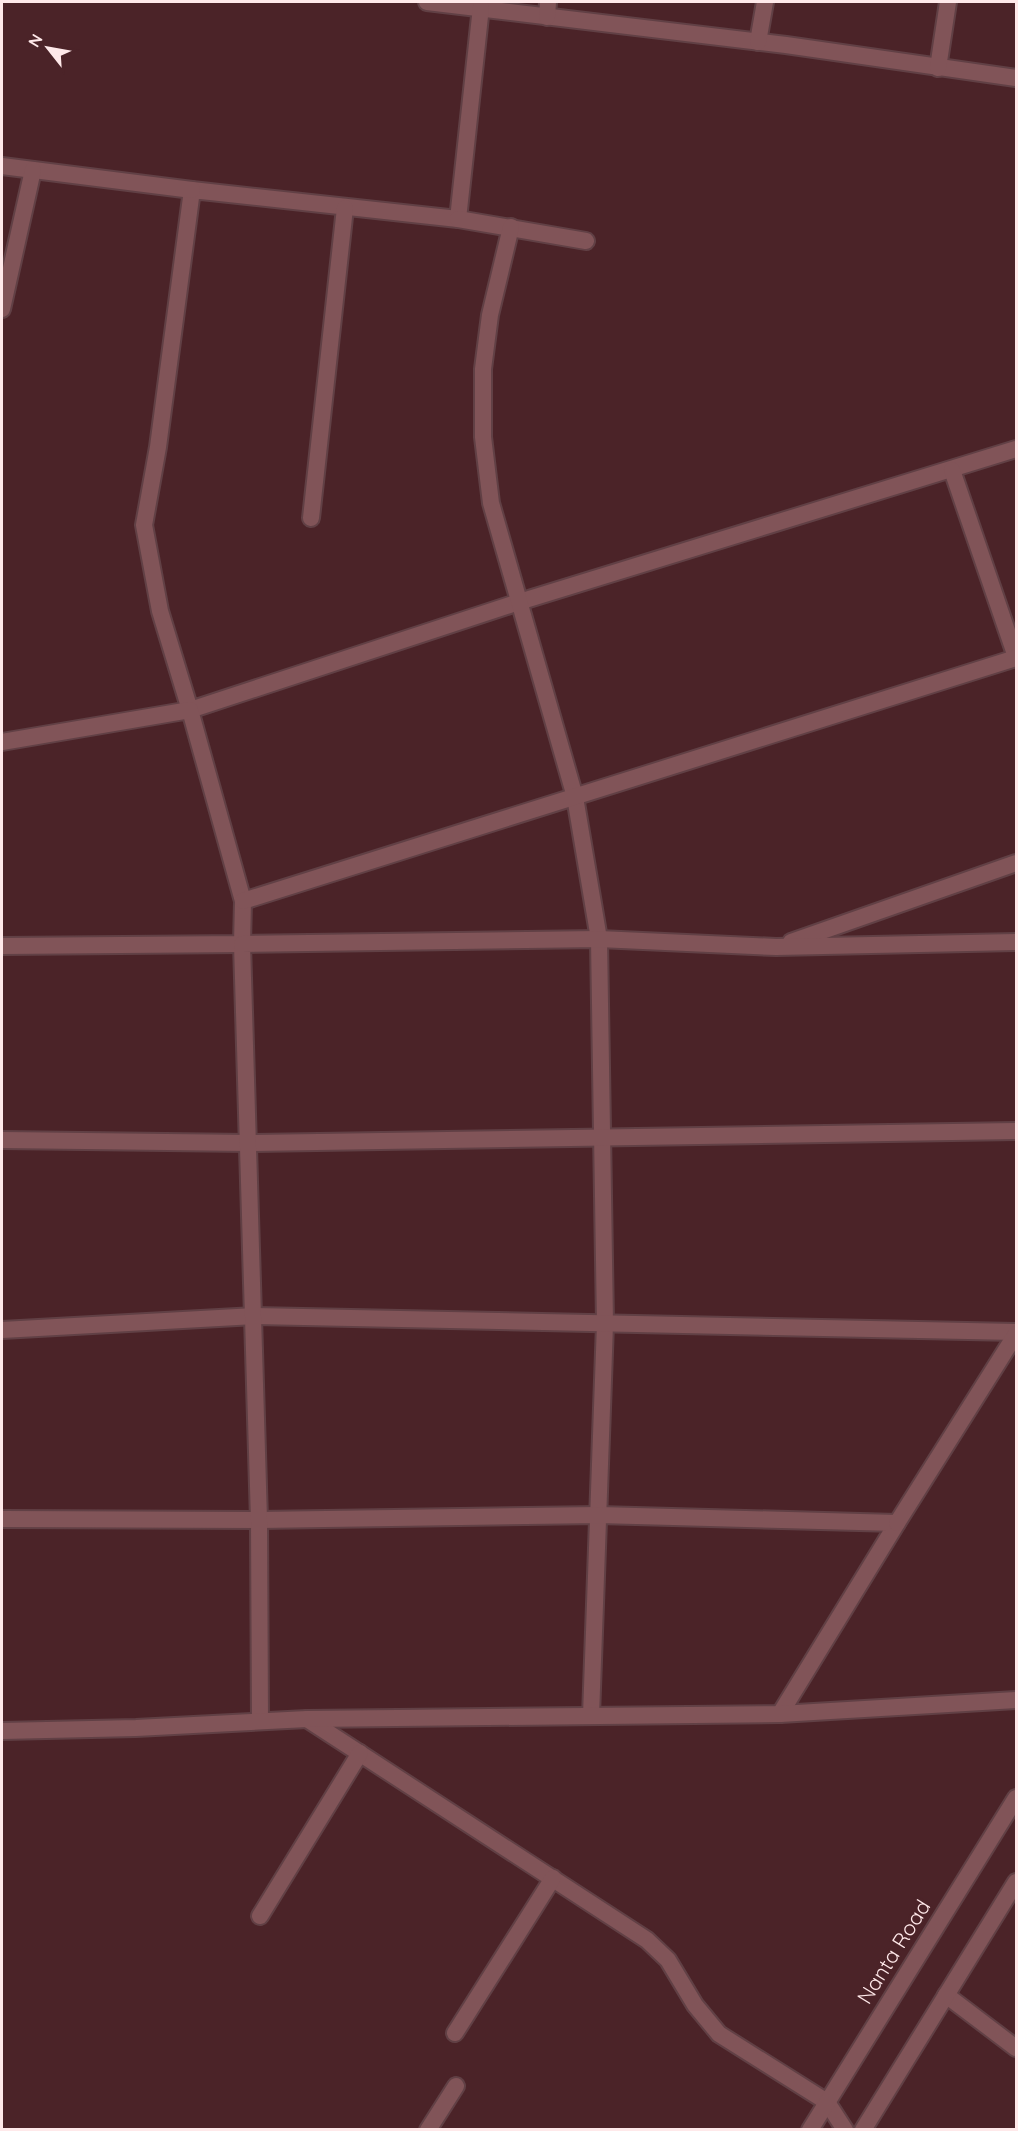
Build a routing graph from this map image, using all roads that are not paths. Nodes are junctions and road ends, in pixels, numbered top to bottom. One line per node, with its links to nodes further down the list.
1 (427, 2): 4 (street)
2 (765, 2): 6 (street)
3 (948, 2): 7 (street)
4 (481, 7): 5 (street); 13 (street)
5 (548, 9): 6 (street)
6 (758, 42): 7 (street)
7 (938, 68): 8 (street)
8 (1017, 78)
9 (2, 166): 10 (street)
10 (33, 170): 11 (street); 16 (street)
11 (192, 190): 12 (street); 22 (street)
12 (345, 208): 13 (street); 19 (street)
13 (458, 219): 14 (street)
14 (511, 227): 15 (street); 20 (street)
15 (586, 241)
16 (2, 309)
17 (1017, 450): 18 (street)
18 (952, 470): 20 (street); 21 (street)
19 (310, 518)
20 (519, 602): 22 (street); 24 (street)
21 (1017, 657): 24 (street)
22 (190, 710): 23 (street); 26 (street)
23 (2, 742)
24 (575, 797): 26 (street); 27 (street)
25 (1017, 863): 31 (street)
26 (243, 901): 29 (street)
27 (599, 939): 29 (street); 31 (street); 33 (street)
28 (1017, 942): 31 (street)
29 (243, 944): 30 (street); 35 (street)
30 (2, 946)
31 (776, 947)
32 (1017, 1131): 33 (street)
33 (601, 1137): 35 (street); 37 (street)
34 (2, 1140): 35 (street)
35 (248, 1143): 36 (street)
36 (255, 1316): 37 (street); 38 (street); 42 (street)
37 (605, 1323): 39 (street); 40 (street)
38 (2, 1330)
39 (1017, 1333): 43 (street)
40 (598, 1515): 42 (street); 43 (street); 46 (street)
41 (2, 1520): 42 (street)
42 (259, 1520): 48 (street)
43 (897, 1523): 45 (street)
44 (1017, 1700): 45 (street)
45 (780, 1714): 46 (street)
46 (591, 1716): 47 (street)
47 (306, 1719): 48 (street); 50 (street)
48 (260, 1720): 49 (street)
49 (2, 1731)
50 (360, 1754): 52 (street); 54 (street)
51 (1017, 1798): 59 (street, Nanta Road)
52 (553, 1878): 56 (street); 59 (street)
53 (1016, 1885): 55 (street)
54 (260, 1916)
55 (945, 1995): 57 (street); 63 (street)
56 (455, 2033)
57 (1017, 2048)
58 (456, 2086): 60 (street)
59 (827, 2102): 61 (street, Nanta Road); 62 (street)
60 (428, 2130)
61 (810, 2130)
62 (845, 2130)
63 (863, 2130)

